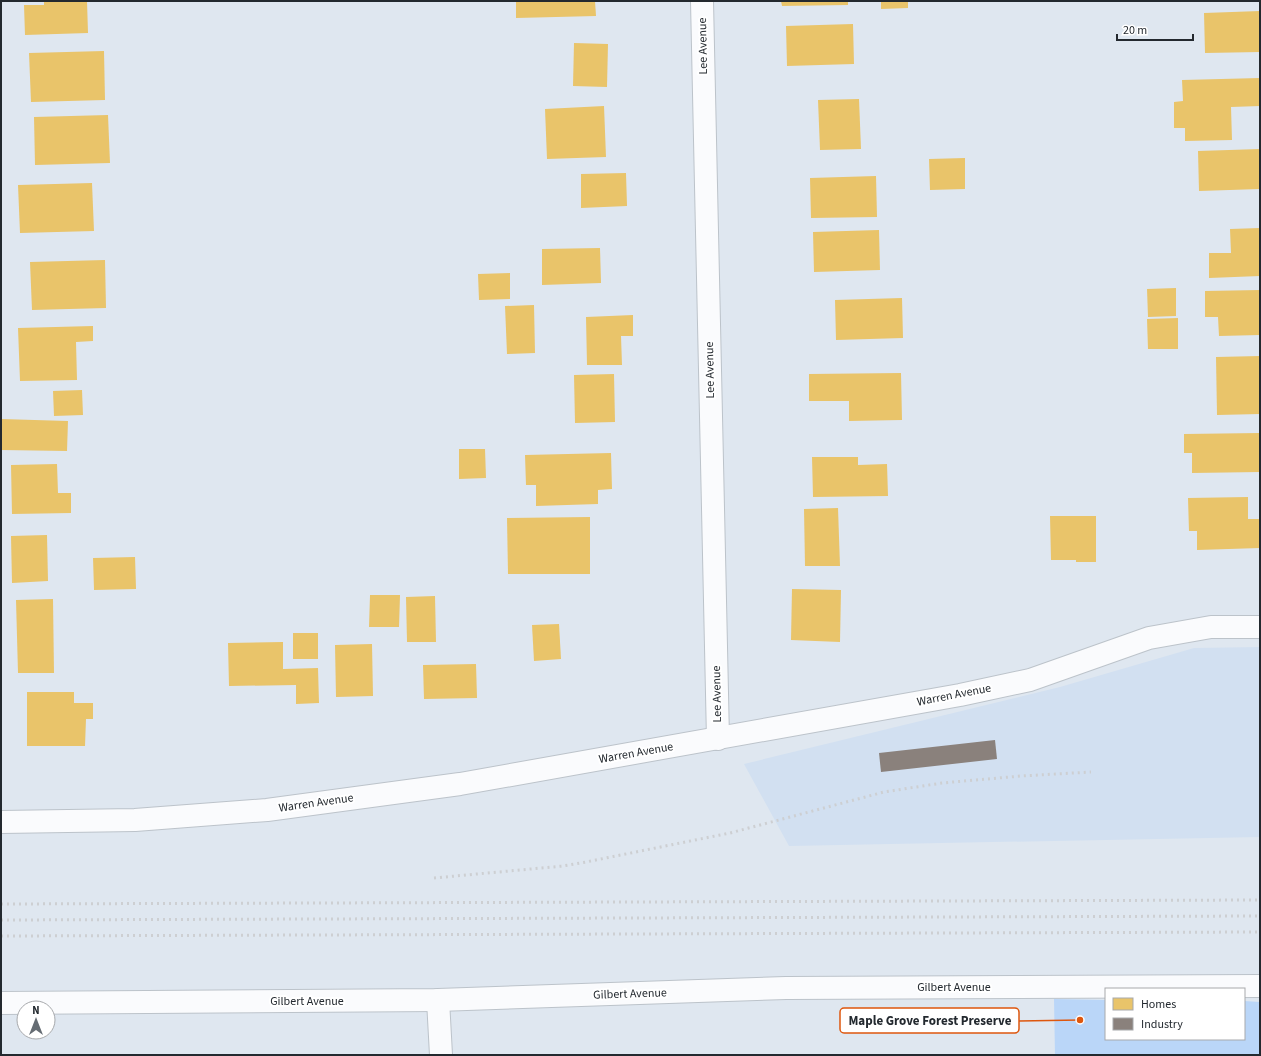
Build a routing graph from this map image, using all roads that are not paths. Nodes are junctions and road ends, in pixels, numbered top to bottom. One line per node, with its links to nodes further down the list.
1 (702, 1): 3 (street, Lee Avenue)
2 (1260, 627): 3 (street, Warren Avenue)
3 (718, 739): 4 (street, Warren Avenue)
4 (1, 822)
5 (1260, 986): 6 (street, Gilbert Avenue)
6 (438, 1000): 7 (street, Gilbert Avenue); 8 (street)
7 (1, 1003)
8 (440, 1055)

